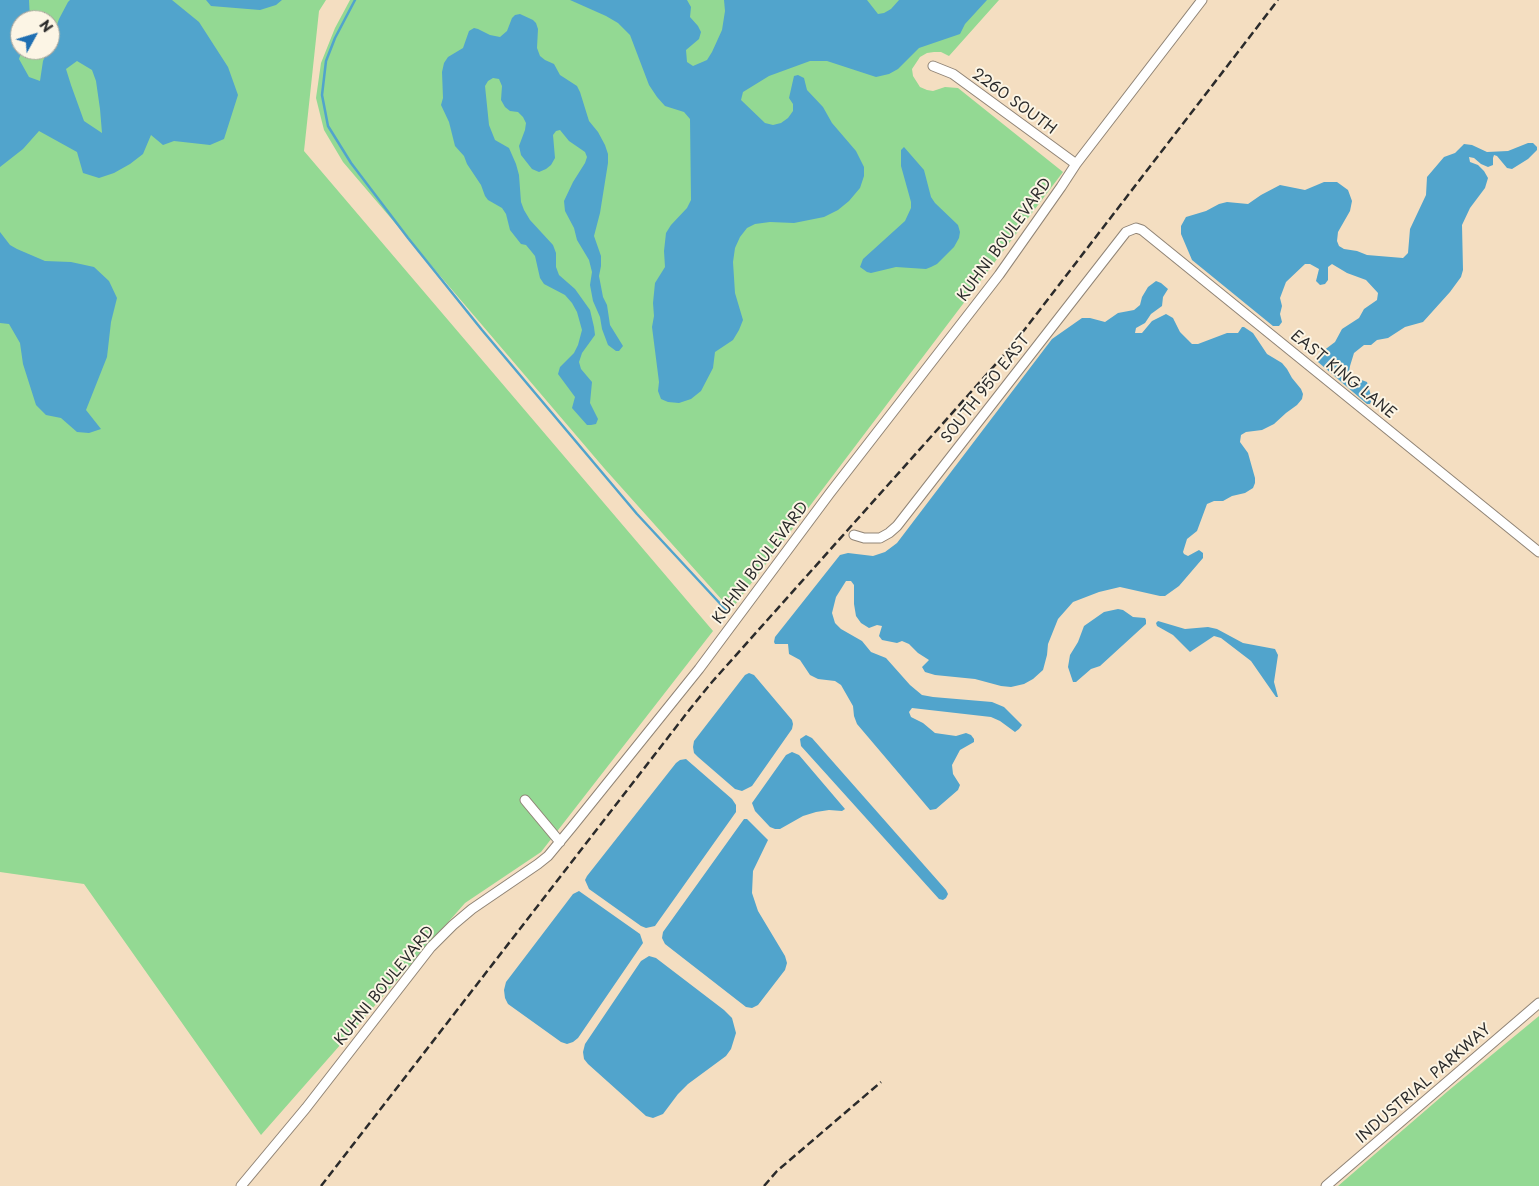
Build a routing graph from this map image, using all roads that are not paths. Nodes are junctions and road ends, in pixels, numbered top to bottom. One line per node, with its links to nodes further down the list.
1 (1202, 0): 3 (street, KUHNI BOULEVARD)
2 (933, 66): 3 (street, 2260 SOUTH)
3 (1076, 164): 8 (street, KUHNI BOULEVARD)
4 (1126, 232): 5 (street, SOUTH 950 EAST); 6 (street, EAST KING LANE)
5 (854, 535)
6 (1539, 552)
7 (525, 800): 8 (street)
8 (560, 842): 10 (street, KUHNI BOULEVARD)
9 (1539, 1003): 11 (street, INDUSTRIAL PARKWAY)
10 (241, 1186)
11 (1326, 1186)

